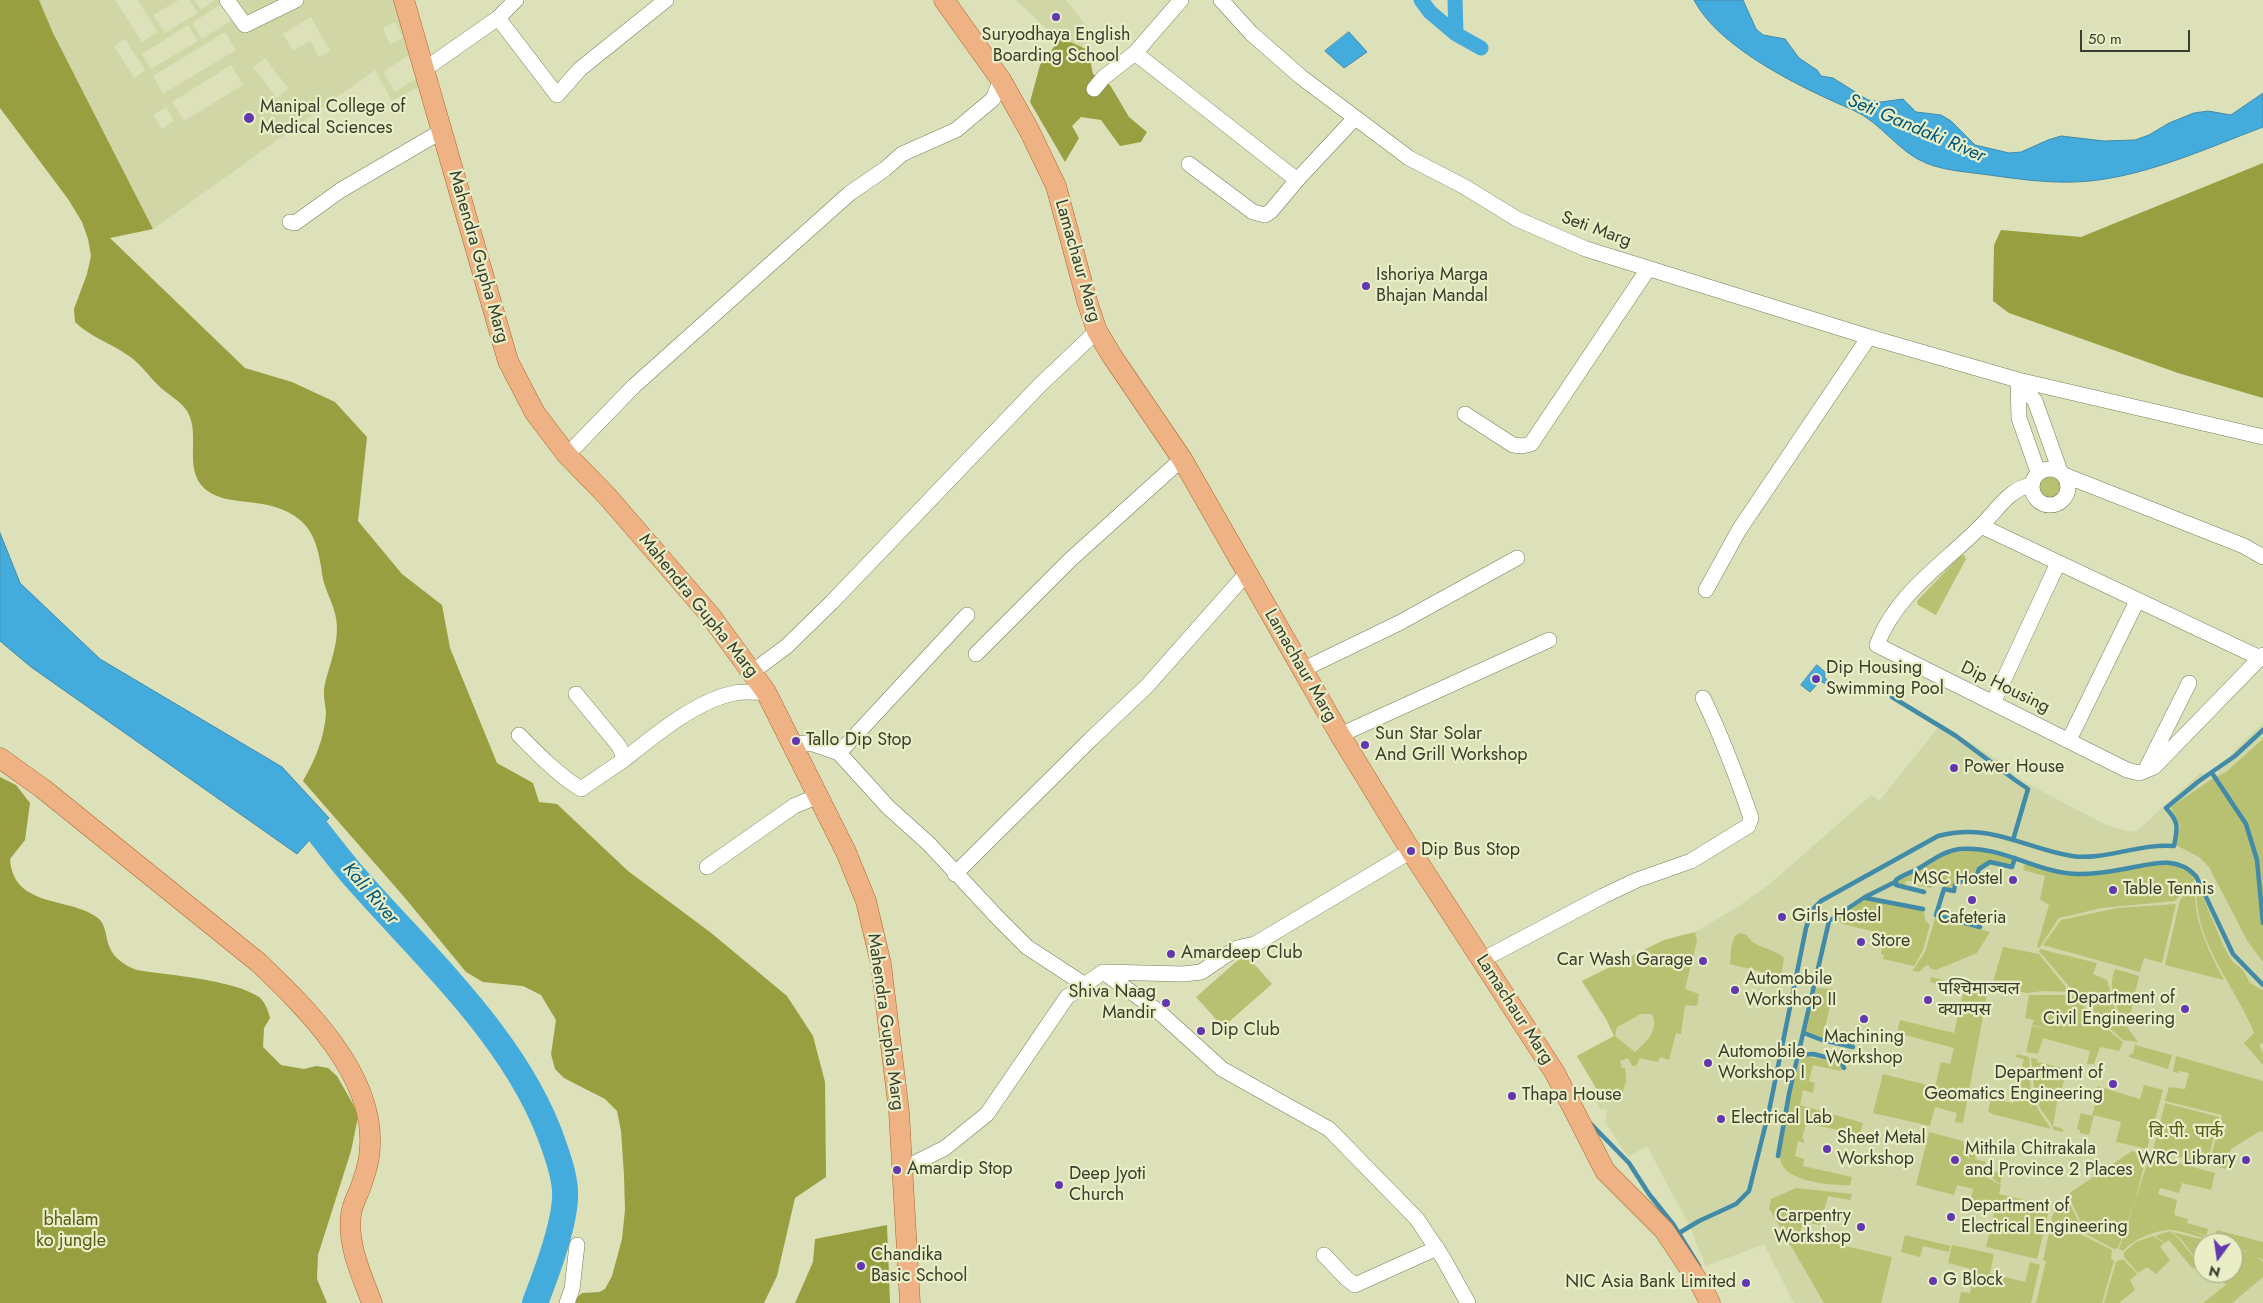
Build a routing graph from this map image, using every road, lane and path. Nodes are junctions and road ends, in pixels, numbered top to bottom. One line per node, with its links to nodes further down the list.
1 (227, 0): 2 (street)
2 (296, 0)
3 (404, 0): 11 (main road, Mahendra Gupha Marg)
4 (516, 0): 9 (street)
5 (666, 0): 9 (street)
6 (944, 0): 12 (main road, Lamachaur Marg)
7 (1181, 0): 10 (street)
8 (1221, 0): 14 (street, Seti Marg)
9 (498, 18): 11 (street)
10 (1135, 53): 13 (street); 17 (street)
11 (426, 69): 15 (main road, Mahendra Gupha Marg)
12 (1001, 80): 20 (main road, Lamachaur Marg); 25 (street)
13 (1094, 89)
14 (1354, 118): 17 (street); 19 (street, Seti Marg)
15 (442, 131): 18 (street); 25 (main road, Mahendra Gupha Marg)
16 (1189, 164): 17 (street)
17 (1296, 180)
18 (290, 222)
19 (1648, 269): 21 (street, Seti Marg); 23 (street)
20 (1097, 331): 26 (main road, Lamachaur Marg); 41 (street)
21 (1869, 337): 22 (street, Seti Marg); 34 (street)
22 (2018, 380): 24 (street, Seti Marg); 27 (street); 28 (street)
23 (1465, 414)
24 (2263, 437)
25 (567, 455): 41 (main road, Mahendra Gupha Marg)
26 (1182, 459): 33 (main road, Lamachaur Marg); 38 (street)
27 (2062, 473): 28 (street); 28 (street); 30 (street)
28 (2035, 478): 29 (street, Dip Housing)
29 (1981, 526): 32 (street); 46 (street, Dip Housing)
30 (2263, 557)
31 (1517, 558): 40 (street)
32 (2058, 563): 35 (street); 46 (street)
33 (1247, 573): 40 (main road, Lamachaur Marg); 58 (street)
34 (1706, 590)
35 (2137, 600): 39 (street); 49 (street)
36 (967, 615): 51 (street)
37 (1549, 640): 48 (street)
38 (976, 654)
39 (2261, 657): 54 (street)
40 (1302, 670): 48 (main road, Lamachaur Marg)
41 (752, 672): 43 (main road, Mahendra Gupha Marg)
42 (2189, 684): 54 (street)
43 (766, 692): 50 (main road, Mahendra Gupha Marg); 53 (street)
44 (576, 694): 53 (street)
45 (1703, 698): 59 (street)
46 (1993, 703): 49 (street, Dip Housing)
47 (519, 734): 53 (street)
48 (1340, 735): 56 (main road, Lamachaur Marg)
49 (2069, 740): 54 (street, Dip Housing)
50 (794, 744): 51 (street); 55 (main road, Mahendra Gupha Marg)
51 (839, 753): 58 (street)
52 (0, 758): 66 (main road)
53 (625, 759)
54 (2145, 771)
55 (818, 796): 57 (street); 62 (main road, Mahendra Gupha Marg)
56 (1411, 851): 59 (main road, Lamachaur Marg); 60 (street)
57 (708, 867)
58 (955, 874): 61 (street)
59 (1482, 960): 70 (main road, Lamachaur Marg)
60 (1103, 972): 61 (street); 64 (street)
61 (1085, 985): 62 (street)
62 (903, 1169): 68 (main road, Mahendra Gupha Marg)
63 (577, 1245): 67 (street)
64 (1437, 1248): 65 (street); 69 (street)
65 (1324, 1255)
66 (372, 1303)
67 (567, 1303)
68 (910, 1303)
69 (1468, 1303)
70 (1710, 1303)

